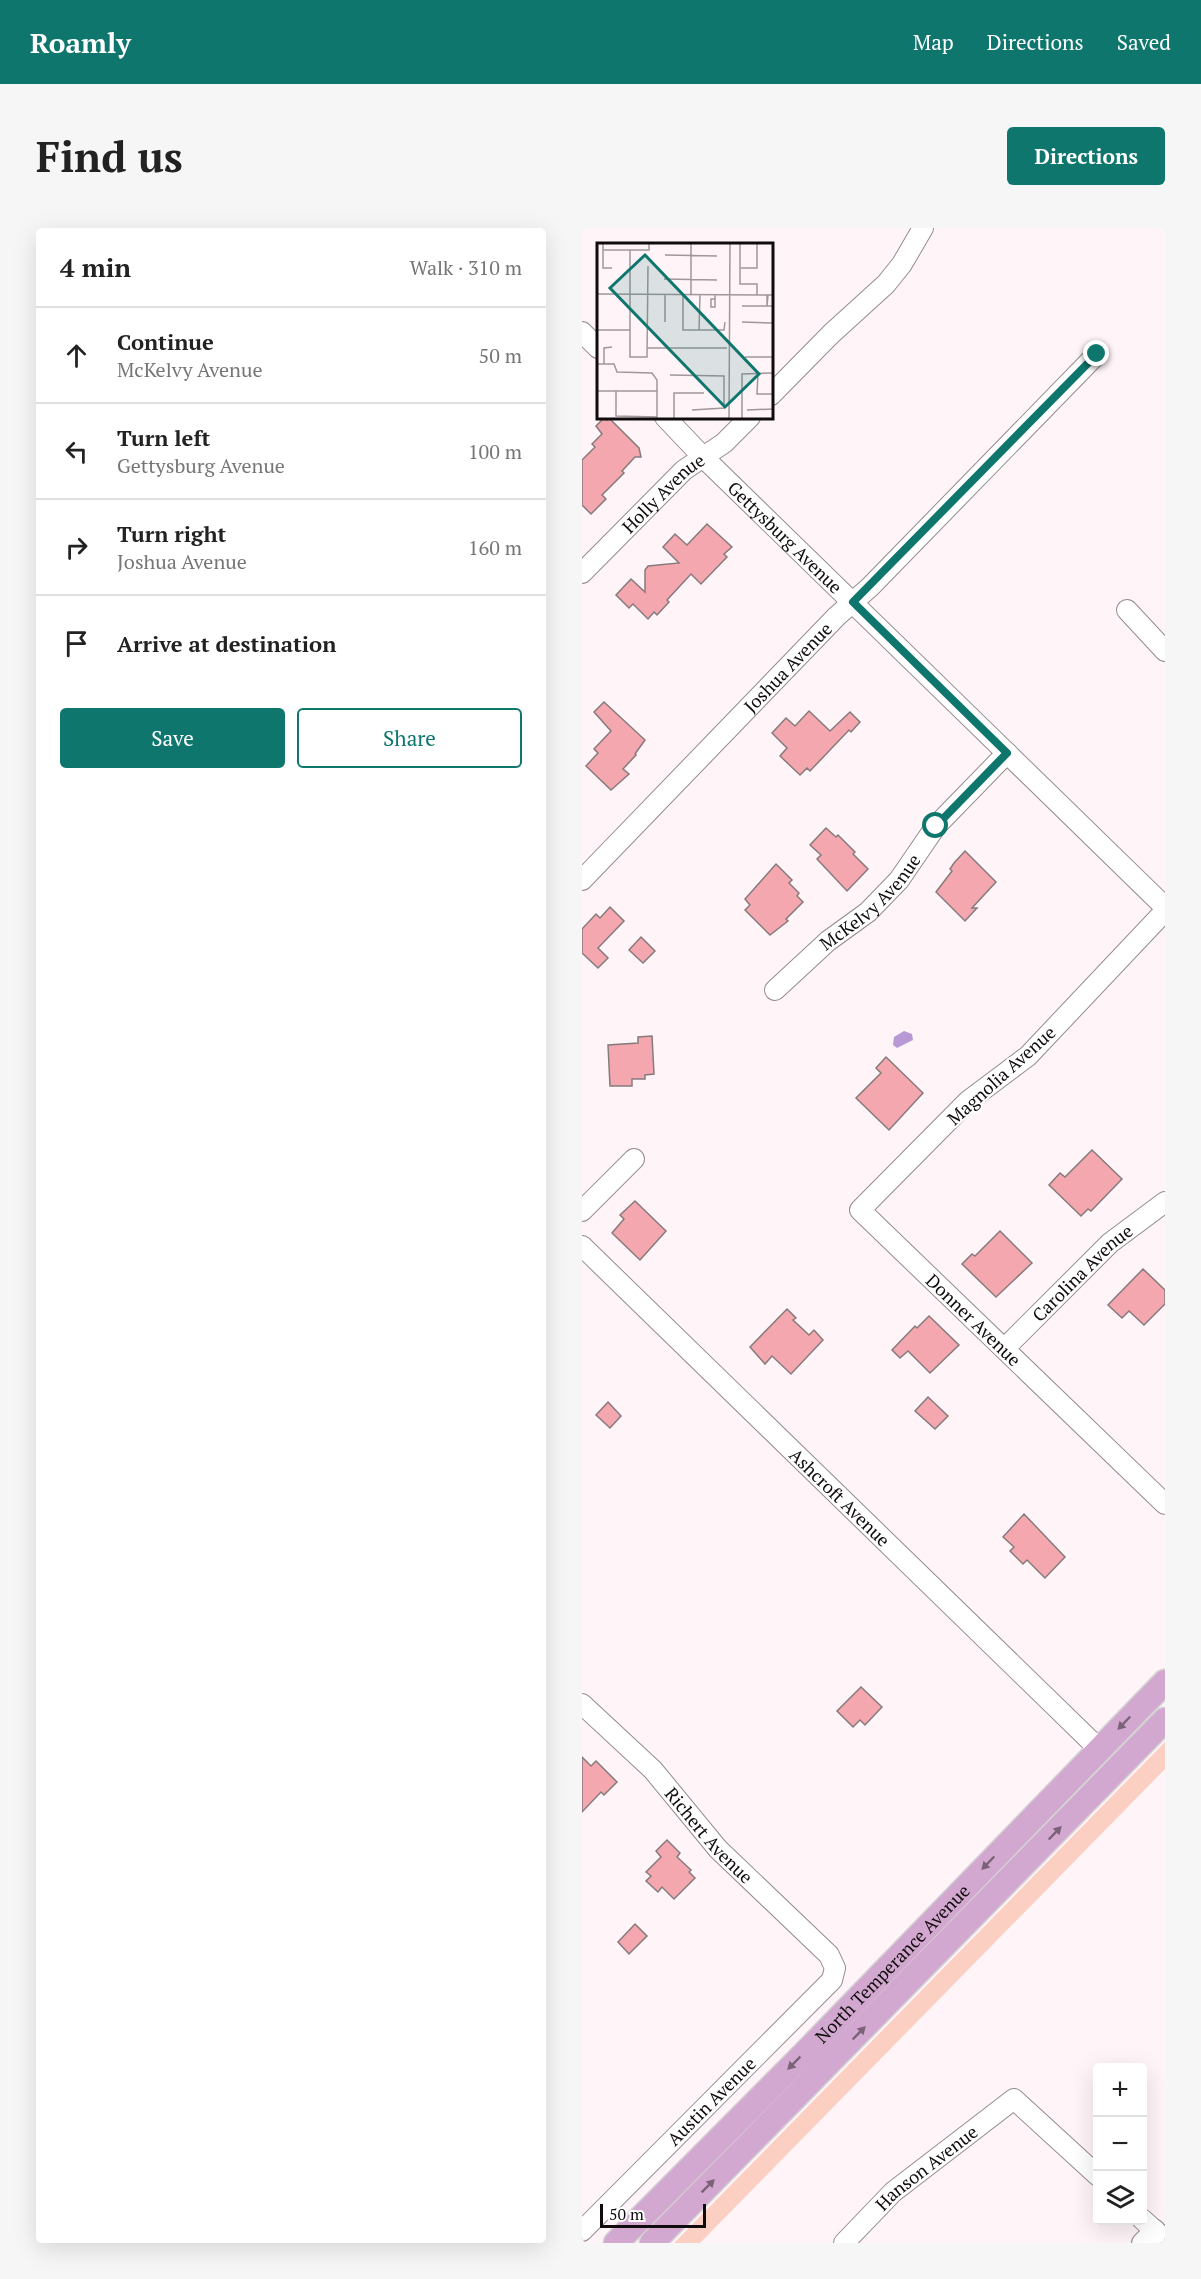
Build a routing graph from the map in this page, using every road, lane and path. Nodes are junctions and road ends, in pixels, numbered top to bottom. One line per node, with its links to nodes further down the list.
1 (923, 228): 5 (street)
2 (582, 332): 3 (street)
3 (597, 347)
4 (1097, 354): 10 (street, Joshua Avenue)
5 (772, 394)
6 (666, 418): 8 (street, Gettysburg Avenue)
7 (749, 418): 8 (street, Holly Avenue)
8 (703, 457): 9 (street, Holly Avenue); 10 (street, Gettysburg Avenue)
9 (582, 573)
10 (853, 602): 13 (street, Gettysburg Avenue); 14 (street, Joshua Avenue)
11 (1127, 610): 12 (street)
12 (1165, 651)
13 (1007, 753): 15 (street, Gettysburg Avenue); 16 (street, McKelvy Avenue)
14 (582, 880)
15 (1165, 909): 19 (street, Magnolia Avenue)
16 (775, 990)
17 (634, 1159): 20 (street)
18 (1165, 1202): 22 (street, Carolina Avenue)
19 (860, 1210): 22 (street, Donner Avenue)
20 (582, 1211)
21 (582, 1246): 27 (street, Ashcroft Avenue)
22 (1005, 1348): 23 (street, Donner Avenue)
23 (1165, 1504)
24 (1165, 1682): 27 (main road, North Temperance Avenue, one-way to 27)
25 (582, 1704): 28 (street, Richert Avenue)
26 (1165, 1720): 32 (main road, North Temperance Avenue, one-way to 26)
27 (1099, 1749): 31 (main road, North Temperance Avenue, one-way to 31)
28 (835, 1968): 30 (street, Austin Avenue)
29 (1093, 2171): 33 (street, Hanson Avenue)
30 (582, 2231)
31 (616, 2243)
32 (652, 2243)
33 (844, 2243)

